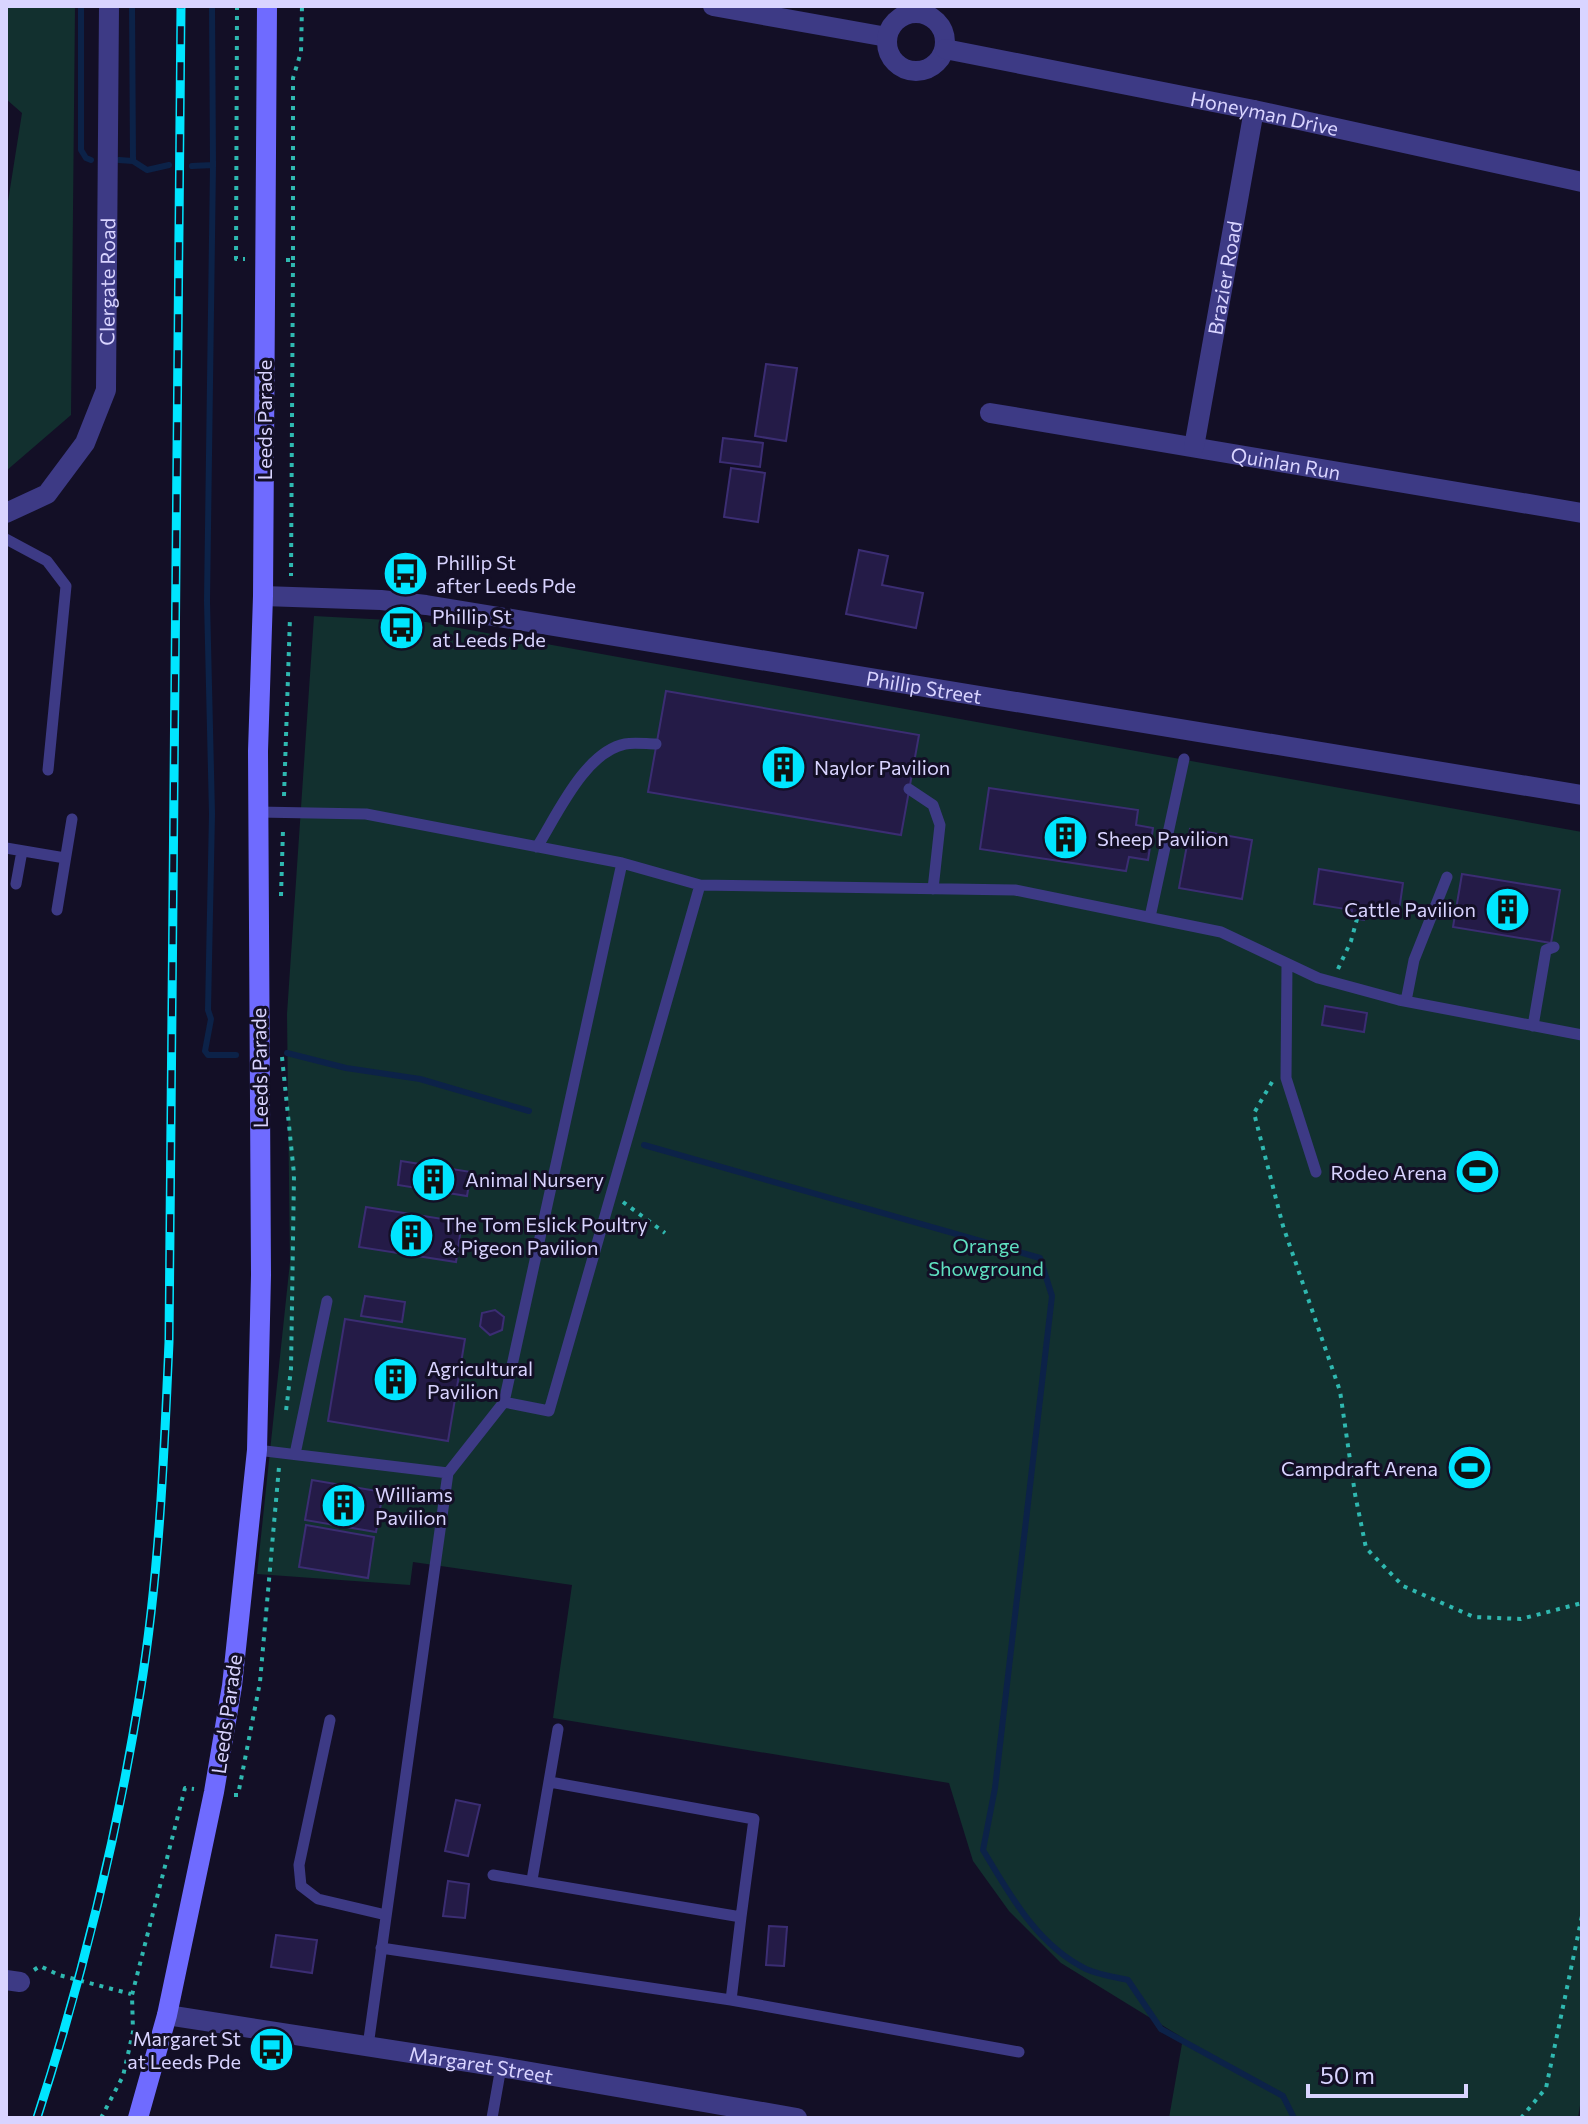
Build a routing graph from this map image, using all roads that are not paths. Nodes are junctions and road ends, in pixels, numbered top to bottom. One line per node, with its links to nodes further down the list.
1 (109, 6): 11 (street, Clergate Road)
2 (267, 6): 14 (main road, Leeds Parade)
3 (713, 6): 5 (street)
4 (922, 9): 5 (street); 6 (street)
5 (887, 37): 6 (street)
6 (945, 49): 7 (street, Honeyman Drive)
7 (1254, 110): 8 (street, Honeyman Drive); 10 (street, Brazier Road)
8 (1582, 182)
9 (990, 413): 10 (street, Quinlan Run)
10 (1194, 447): 12 (street, Quinlan Run)
11 (6, 513)
12 (1582, 513)
13 (6, 539): 17 (lane)
14 (263, 596): 19 (street, Phillip Street); 20 (main road, Leeds Parade)
15 (656, 744): 22 (lane)
16 (1184, 759): 32 (lane)
17 (48, 770)
18 (909, 789): 30 (lane)
19 (1582, 795)
20 (258, 812): 22 (lane); 41 (main road, Leeds Parade)
21 (72, 819): 25 (lane)
22 (537, 847): 26 (lane)
23 (6, 848): 24 (lane)
24 (22, 851): 25 (lane); 28 (lane)
25 (65, 858): 31 (lane)
26 (622, 863): 29 (lane); 40 (lane)
27 (1447, 877): 35 (lane)
28 (16, 884)
29 (700, 885): 30 (lane); 40 (lane)
30 (933, 889): 32 (lane)
31 (57, 910)
32 (1150, 917): 34 (lane)
33 (1554, 947): 36 (lane)
34 (1287, 964): 35 (lane); 38 (lane)
35 (1406, 1001): 36 (lane)
36 (1533, 1026): 37 (lane)
37 (1582, 1035)
38 (1316, 1172)
39 (327, 1301): 42 (lane)
40 (504, 1402): 43 (lane)
41 (257, 1450): 42 (lane); 53 (main road, Leeds Parade)
42 (295, 1454): 43 (lane)
43 (448, 1473): 49 (lane)
44 (330, 1720): 49 (lane)
45 (558, 1729): 46 (lane)
46 (550, 1782): 48 (lane); 50 (lane)
47 (493, 1875): 48 (lane)
48 (532, 1880): 50 (lane)
49 (386, 1915): 51 (lane)
50 (741, 1917): 52 (lane)
51 (381, 1948): 52 (lane); 54 (lane)
52 (731, 2000): 55 (lane)
53 (167, 2015): 54 (street, Margaret Street); 58 (main road, Leeds Parade)
54 (368, 2046): 56 (street, Margaret Street)
55 (1019, 2052)
56 (501, 2067): 57 (street, Margaret Street); 59 (lane)
57 (774, 2116): 60 (street, Margaret Street)
58 (138, 2118)
59 (492, 2118)
60 (797, 2118)

